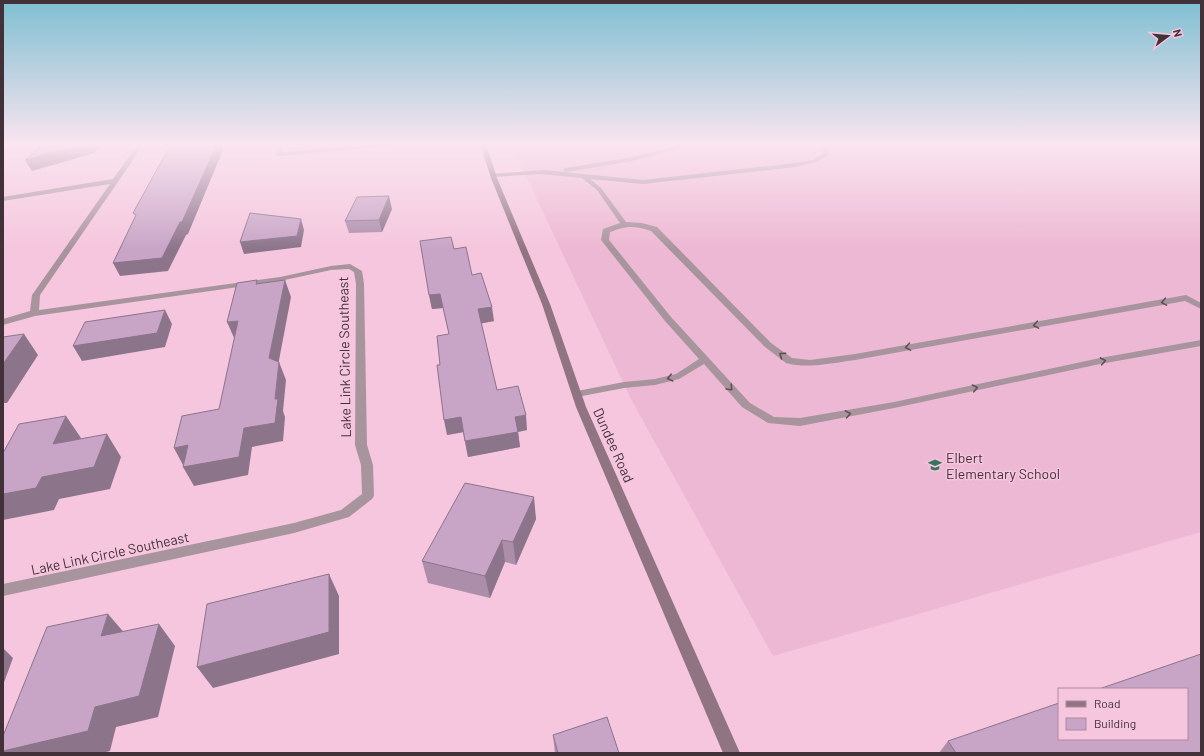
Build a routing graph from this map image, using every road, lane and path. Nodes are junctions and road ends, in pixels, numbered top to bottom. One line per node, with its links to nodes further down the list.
1 (495, 179): 13 (main road, Dundee Road)
2 (588, 179): 7 (street)
3 (616, 179): 4 (street)
4 (667, 179)
5 (114, 181): 6 (street); 9 (street)
6 (3, 199)
7 (624, 224): 8 (street, one-way to 7); 12 (street)
8 (1201, 306)
9 (34, 313): 10 (street); 14 (street, Lake Link Circle Southeast)
10 (3, 322)
11 (1201, 343): 12 (street, one-way to 11)
12 (704, 360): 13 (street, one-way to 13)
13 (577, 394): 15 (main road, Dundee Road)
14 (3, 590)
15 (732, 753)

